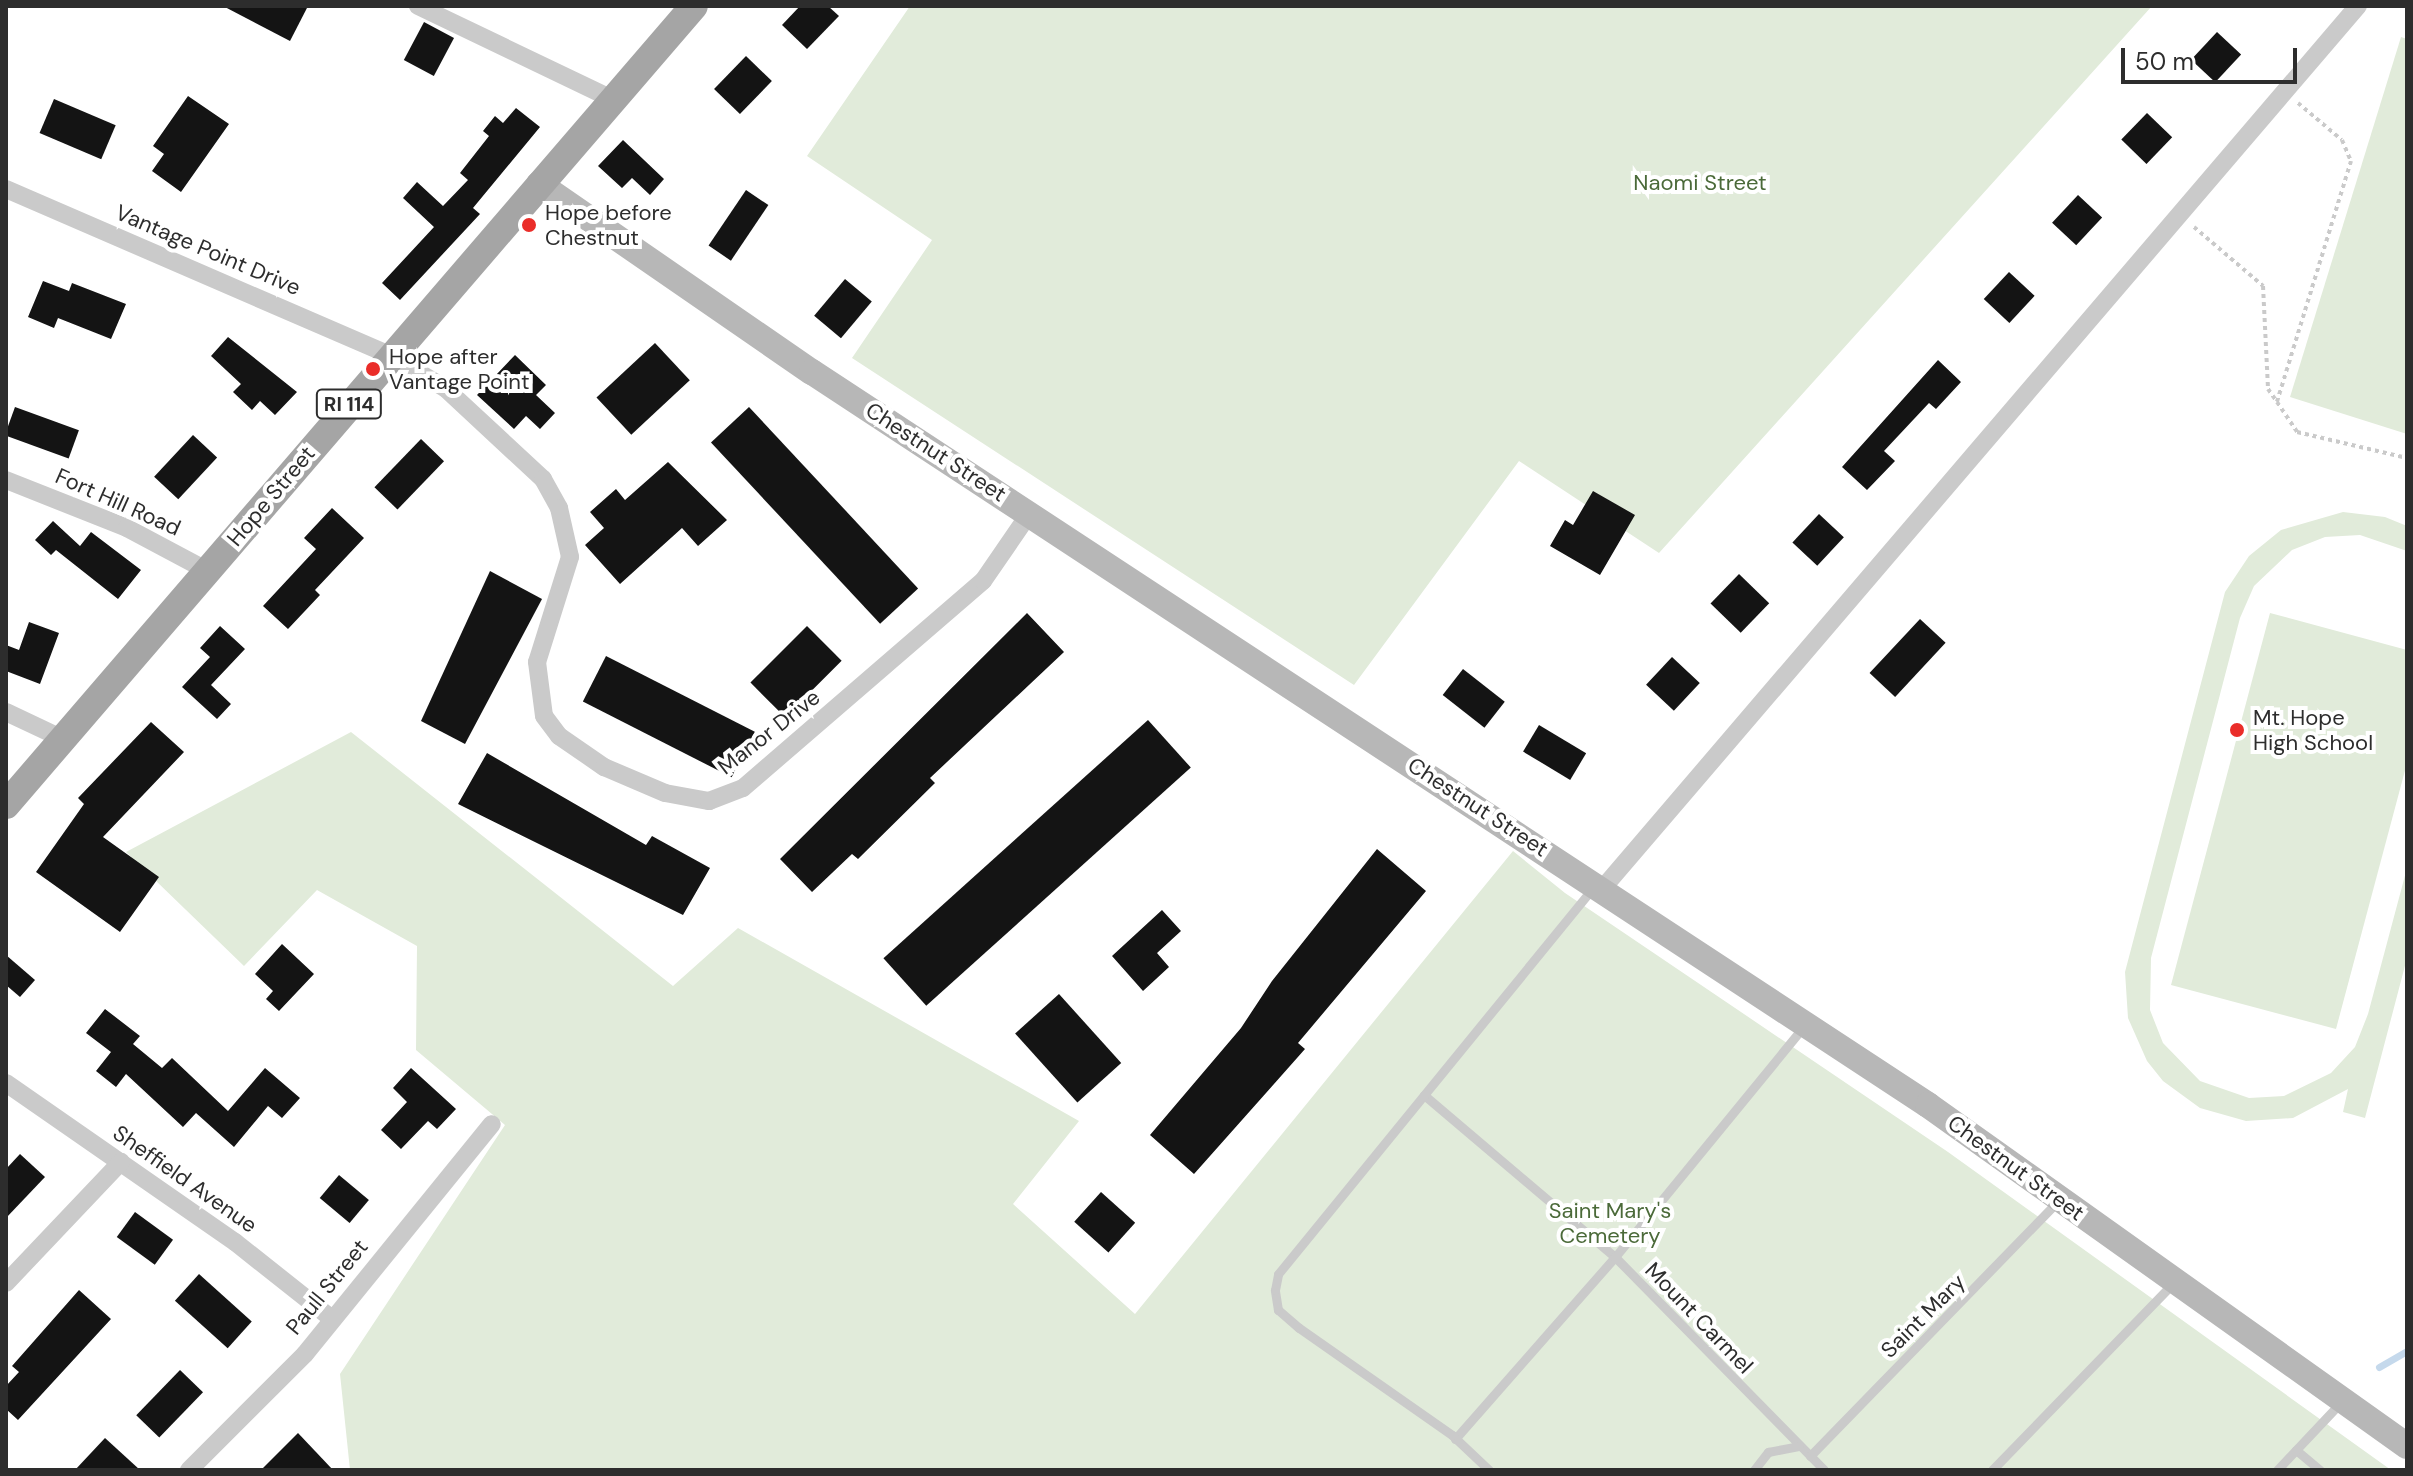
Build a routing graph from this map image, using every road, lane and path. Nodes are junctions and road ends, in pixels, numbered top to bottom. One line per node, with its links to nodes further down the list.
1 (418, 6): 5 (street)
2 (694, 6): 5 (main road, Hope Street / RI 114)
3 (2358, 6): 4 (street)
4 (2284, 91): 8 (street); 10 (path)
5 (612, 99): 6 (main road, Hope Street / RI 114)
6 (539, 184): 9 (main road, Hope Street / RI 114); 13 (street, Chestnut Street)
7 (6, 189): 9 (street, Vantage Point Drive)
8 (2177, 213): 10 (path); 18 (street)
9 (391, 356): 13 (street, Manor Drive); 14 (main road, Hope Street / RI 114)
10 (2277, 402): 11 (path)
11 (2407, 458)
12 (6, 480): 14 (street, Fort Hill Road)
13 (1029, 514): 18 (street, Chestnut Street)
14 (208, 571): 16 (main road, Hope Street / RI 114)
15 (6, 712): 16 (street)
16 (63, 739): 17 (main road, Hope Street / RI 114)
17 (6, 805)
18 (1600, 886): 19 (street, Chestnut Street); 21 (lane)
19 (1806, 1024): 24 (street, Chestnut Street); 25 (lane)
20 (6, 1083): 23 (street, Sheffield Avenue)
21 (1424, 1095): 25 (lane, Mount Carmel); 30 (lane)
22 (492, 1124): 28 (street, Paull Street)
23 (121, 1162): 27 (street); 28 (street, Sheffield Avenue)
24 (2060, 1199): 26 (street, Chestnut Street); 34 (lane, Saint Mary)
25 (1615, 1257): 30 (lane); 31 (lane, Mount Carmel)
26 (2174, 1281): 29 (street, Chestnut Street); 39 (lane)
27 (6, 1283)
28 (332, 1319): 36 (street, Paull Street)
29 (2343, 1400): 32 (street, Chestnut Street); 33 (lane)
30 (1455, 1439): 37 (lane)
31 (1798, 1446): 34 (lane, Mount Carmel); 38 (lane)
32 (2407, 1446)
33 (2296, 1450): 40 (lane); 41 (lane)
34 (1810, 1456): 35 (lane, Mount Carmel)
35 (1820, 1469)
36 (189, 1470)
37 (1489, 1470)
38 (1754, 1470)
39 (1992, 1470)
40 (2277, 1470)
41 (2320, 1470)

